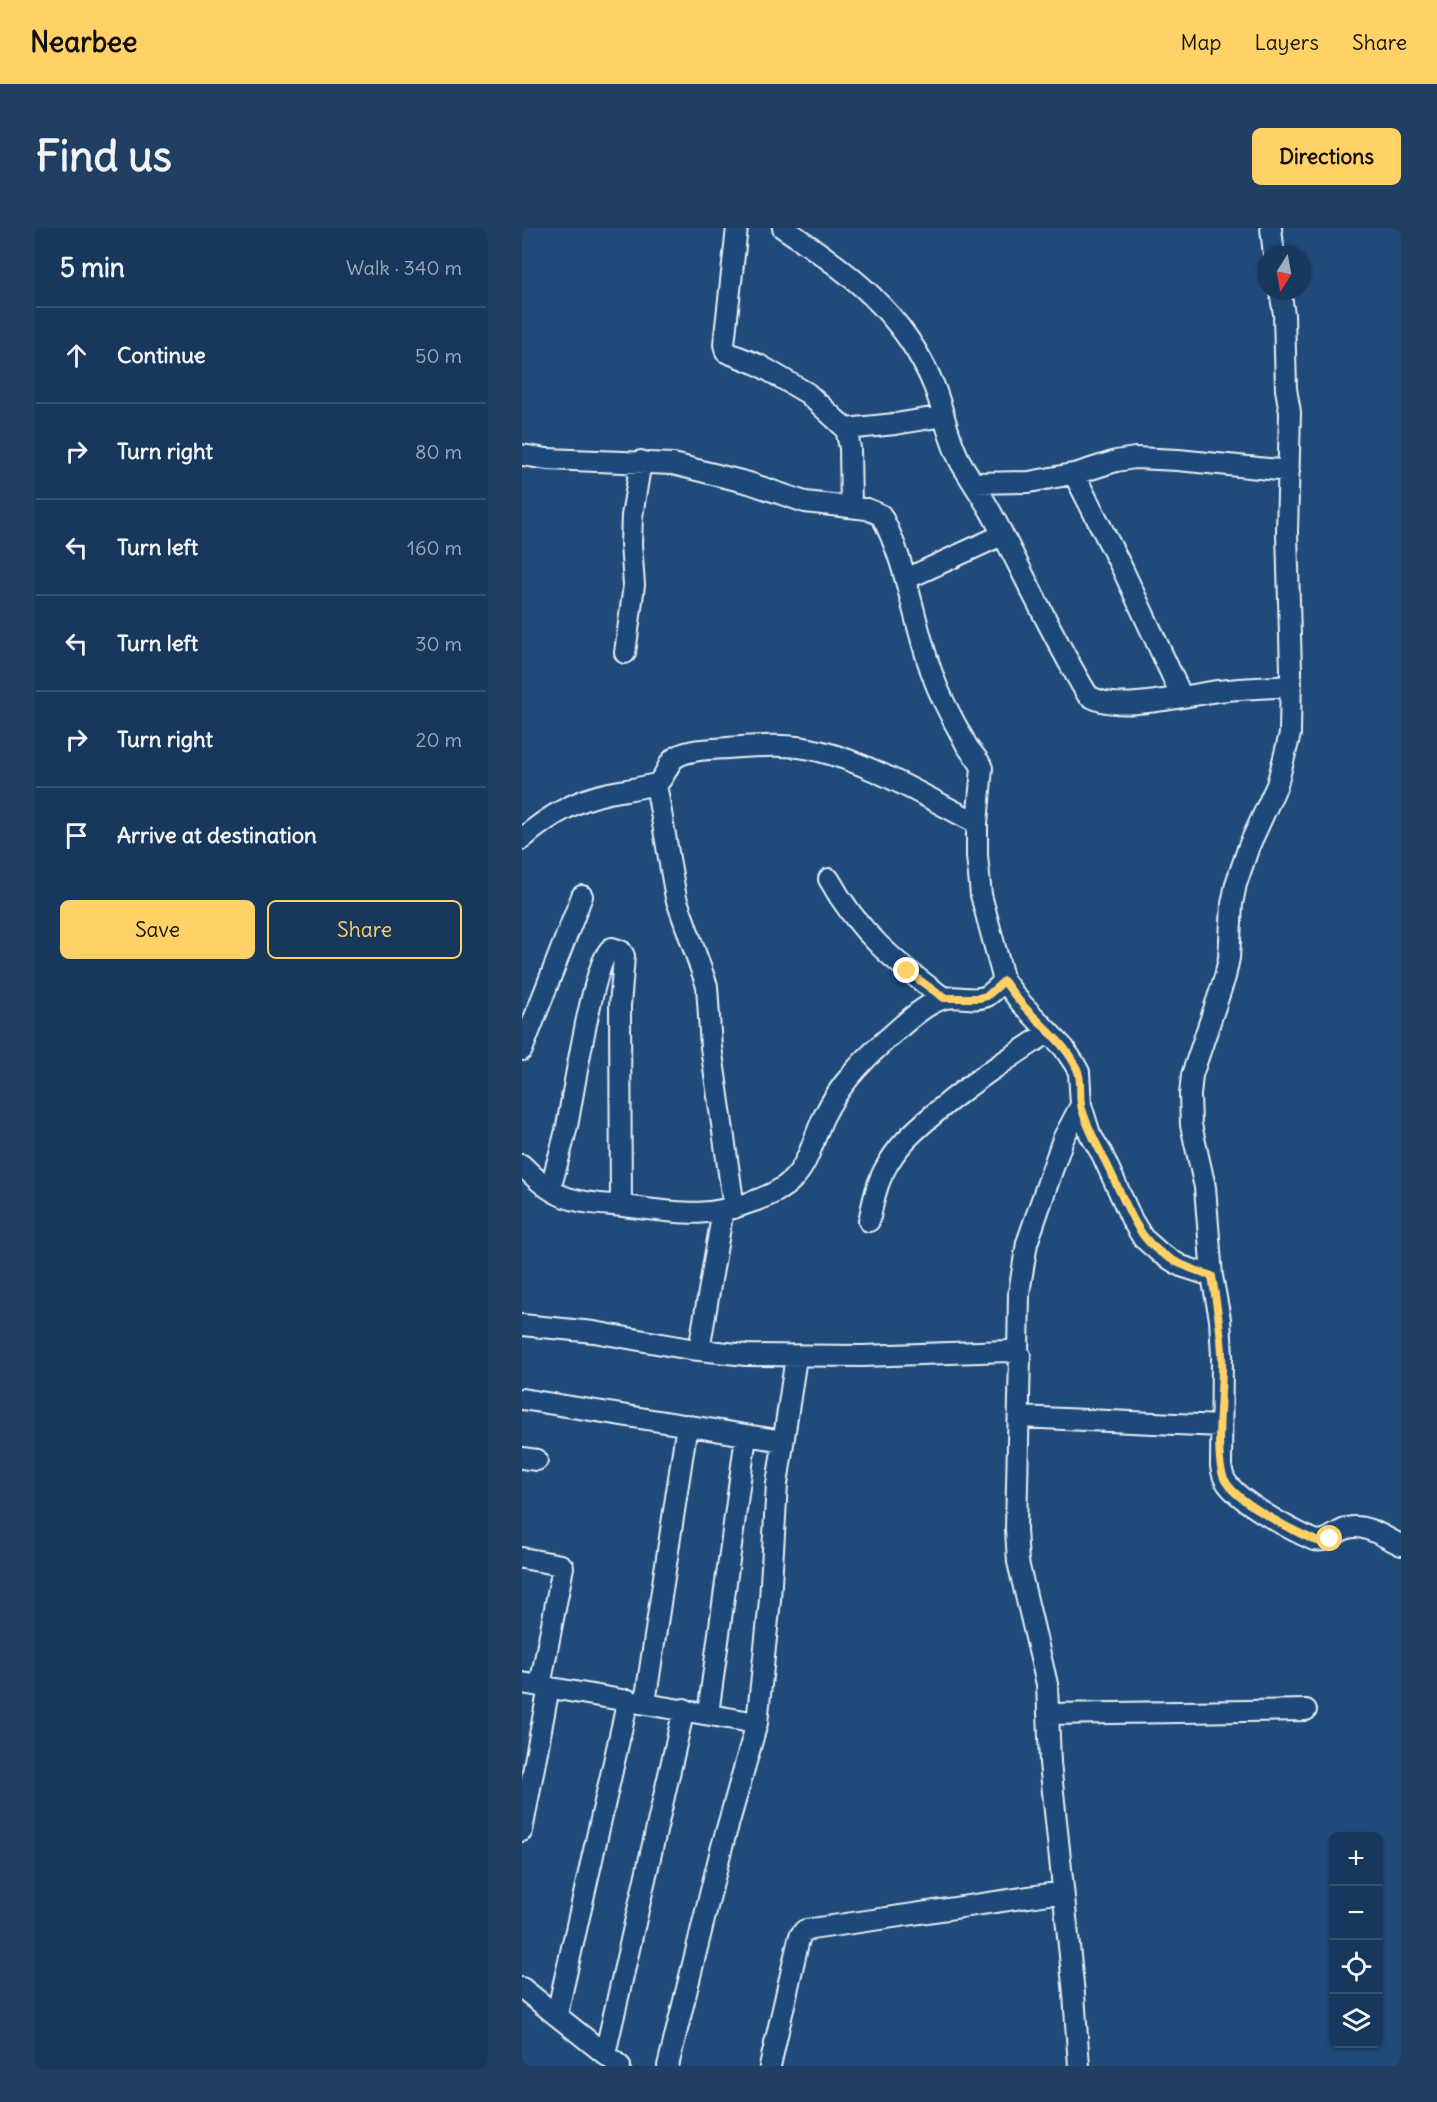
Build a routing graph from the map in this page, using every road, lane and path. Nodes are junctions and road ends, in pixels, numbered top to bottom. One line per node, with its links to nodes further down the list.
1 (737, 228): 7 (street)
2 (783, 228): 6 (street)
3 (1271, 228): 4 (street)
4 (1273, 246)
5 (1282, 300): 10 (street)
6 (944, 416): 7 (street); 12 (street)
7 (846, 429): 13 (street)
8 (522, 455): 9 (street)
9 (641, 461): 13 (street); 16 (street)
10 (1289, 471): 11 (street); 17 (street)
11 (1074, 474): 12 (street); 18 (street)
12 (974, 483): 14 (street)
13 (851, 507): 15 (street)
14 (1002, 535): 15 (street); 18 (street)
15 (906, 579): 20 (street)
16 (625, 653)
17 (1291, 686): 18 (street); 34 (street)
18 (1182, 697)
19 (656, 784): 20 (street); 21 (street); 32 (street)
20 (977, 823): 24 (street)
21 (522, 839)
22 (829, 879): 25 (street)
23 (582, 896): 27 (street)
24 (1004, 981): 25 (street); 26 (street)
25 (944, 998): 32 (street)
26 (1049, 1032): 28 (street); 33 (street)
27 (522, 1050)
28 (1081, 1105): 34 (street); 37 (street)
29 (522, 1165): 30 (street)
30 (550, 1190): 31 (street); 31 (street)
31 (621, 1206): 32 (street)
32 (729, 1209): 36 (street)
33 (869, 1221)
34 (1212, 1276): 42 (street)
35 (522, 1325): 36 (street)
36 (699, 1350): 38 (street)
37 (1018, 1354): 38 (street); 40 (street)
38 (796, 1357): 44 (street)
39 (522, 1399): 41 (street)
40 (1019, 1417): 42 (street); 52 (street)
41 (687, 1425): 43 (street); 48 (street)
42 (1221, 1426): 45 (street)
43 (746, 1436): 44 (street); 51 (street)
44 (783, 1441): 53 (street)
45 (1401, 1545)
46 (522, 1558): 47 (street)
47 (537, 1685): 48 (street); 54 (street)
48 (636, 1701): 49 (street); 57 (street)
49 (684, 1709): 51 (street); 58 (street)
50 (1306, 1710): 52 (street)
51 (708, 1714): 53 (street)
52 (1048, 1714): 55 (street)
53 (757, 1723): 59 (street)
54 (522, 1831)
55 (1063, 1892): 60 (street); 61 (street)
56 (522, 1988): 57 (street)
57 (556, 2014): 58 (street)
58 (613, 2060)
59 (668, 2066)
60 (770, 2066)
61 (1079, 2066)

